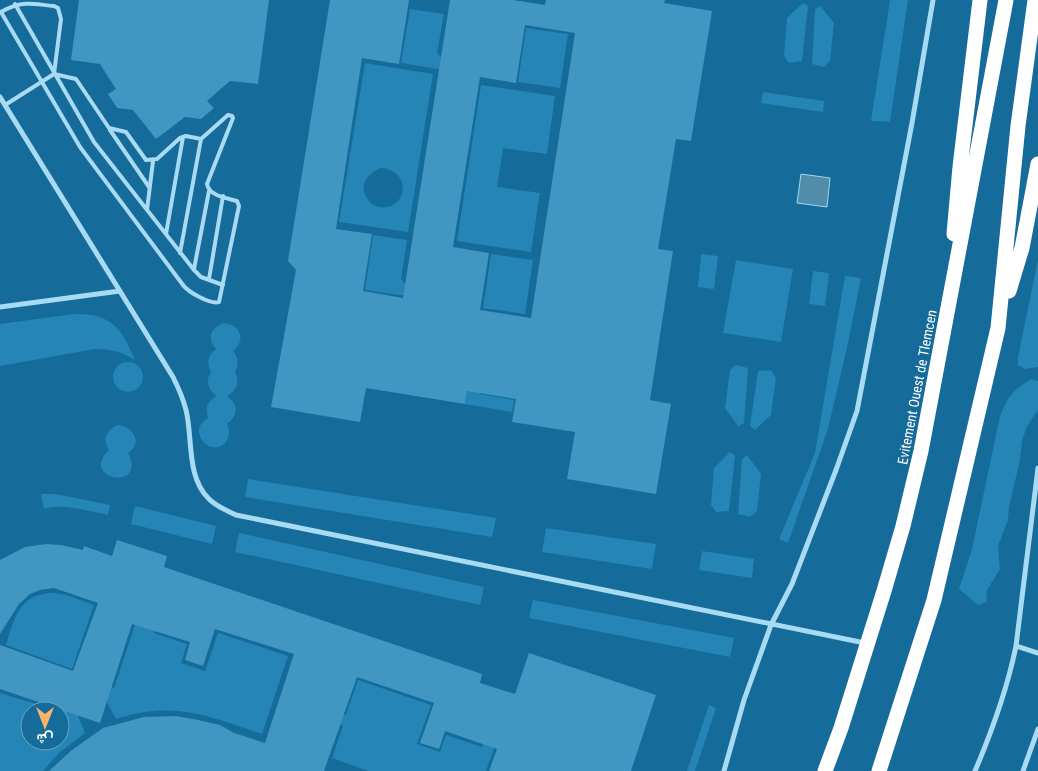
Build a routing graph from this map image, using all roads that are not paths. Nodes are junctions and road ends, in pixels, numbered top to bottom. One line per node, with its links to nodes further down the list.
1 (933, 0): 30 (street)
2 (980, 0): 27 (highway)
3 (1006, 0): 27 (highway, Evitement Ouest de Tlemcen)
4 (1035, 0): 28 (highway)
5 (15, 4): 6 (lane); 7 (lane); 7 (lane)
6 (1, 12): 8 (lane)
7 (54, 74): 8 (lane); 11 (lane); 19 (lane)
8 (41, 81): 10 (lane); 24 (lane)
9 (0, 96): 10 (street)
10 (5, 105): 25 (street)
11 (109, 128): 14 (lane); 16 (lane)
12 (183, 137): 13 (lane); 14 (lane); 20 (lane)
13 (201, 140): 17 (lane); 21 (lane)
14 (154, 160): 16 (lane)
15 (1038, 164): 28 (highway)
16 (149, 187): 19 (lane)
17 (209, 191): 18 (lane); 22 (lane)
18 (223, 196): 23 (lane); 24 (lane)
19 (147, 210): 20 (lane)
20 (166, 234): 21 (lane)
21 (180, 253): 22 (lane)
22 (194, 270): 23 (lane)
23 (209, 279): 24 (lane)
24 (223, 285)
25 (120, 291): 26 (street); 30 (street)
26 (0, 307)
27 (946, 325): 31 (highway, Evitement Ouest de Tlemcen)
28 (998, 328): 37 (highway)
29 (1038, 468): 32 (street)
30 (771, 625): 31 (street); 35 (street)
31 (868, 644): 36 (highway, Evitement Ouest de Tlemcen)
32 (1016, 646): 33 (street); 38 (street)
33 (1038, 653)
34 (1038, 729): 39 (street)
35 (724, 771)
36 (825, 771)
37 (879, 771)
38 (975, 771)
39 (1023, 771)

